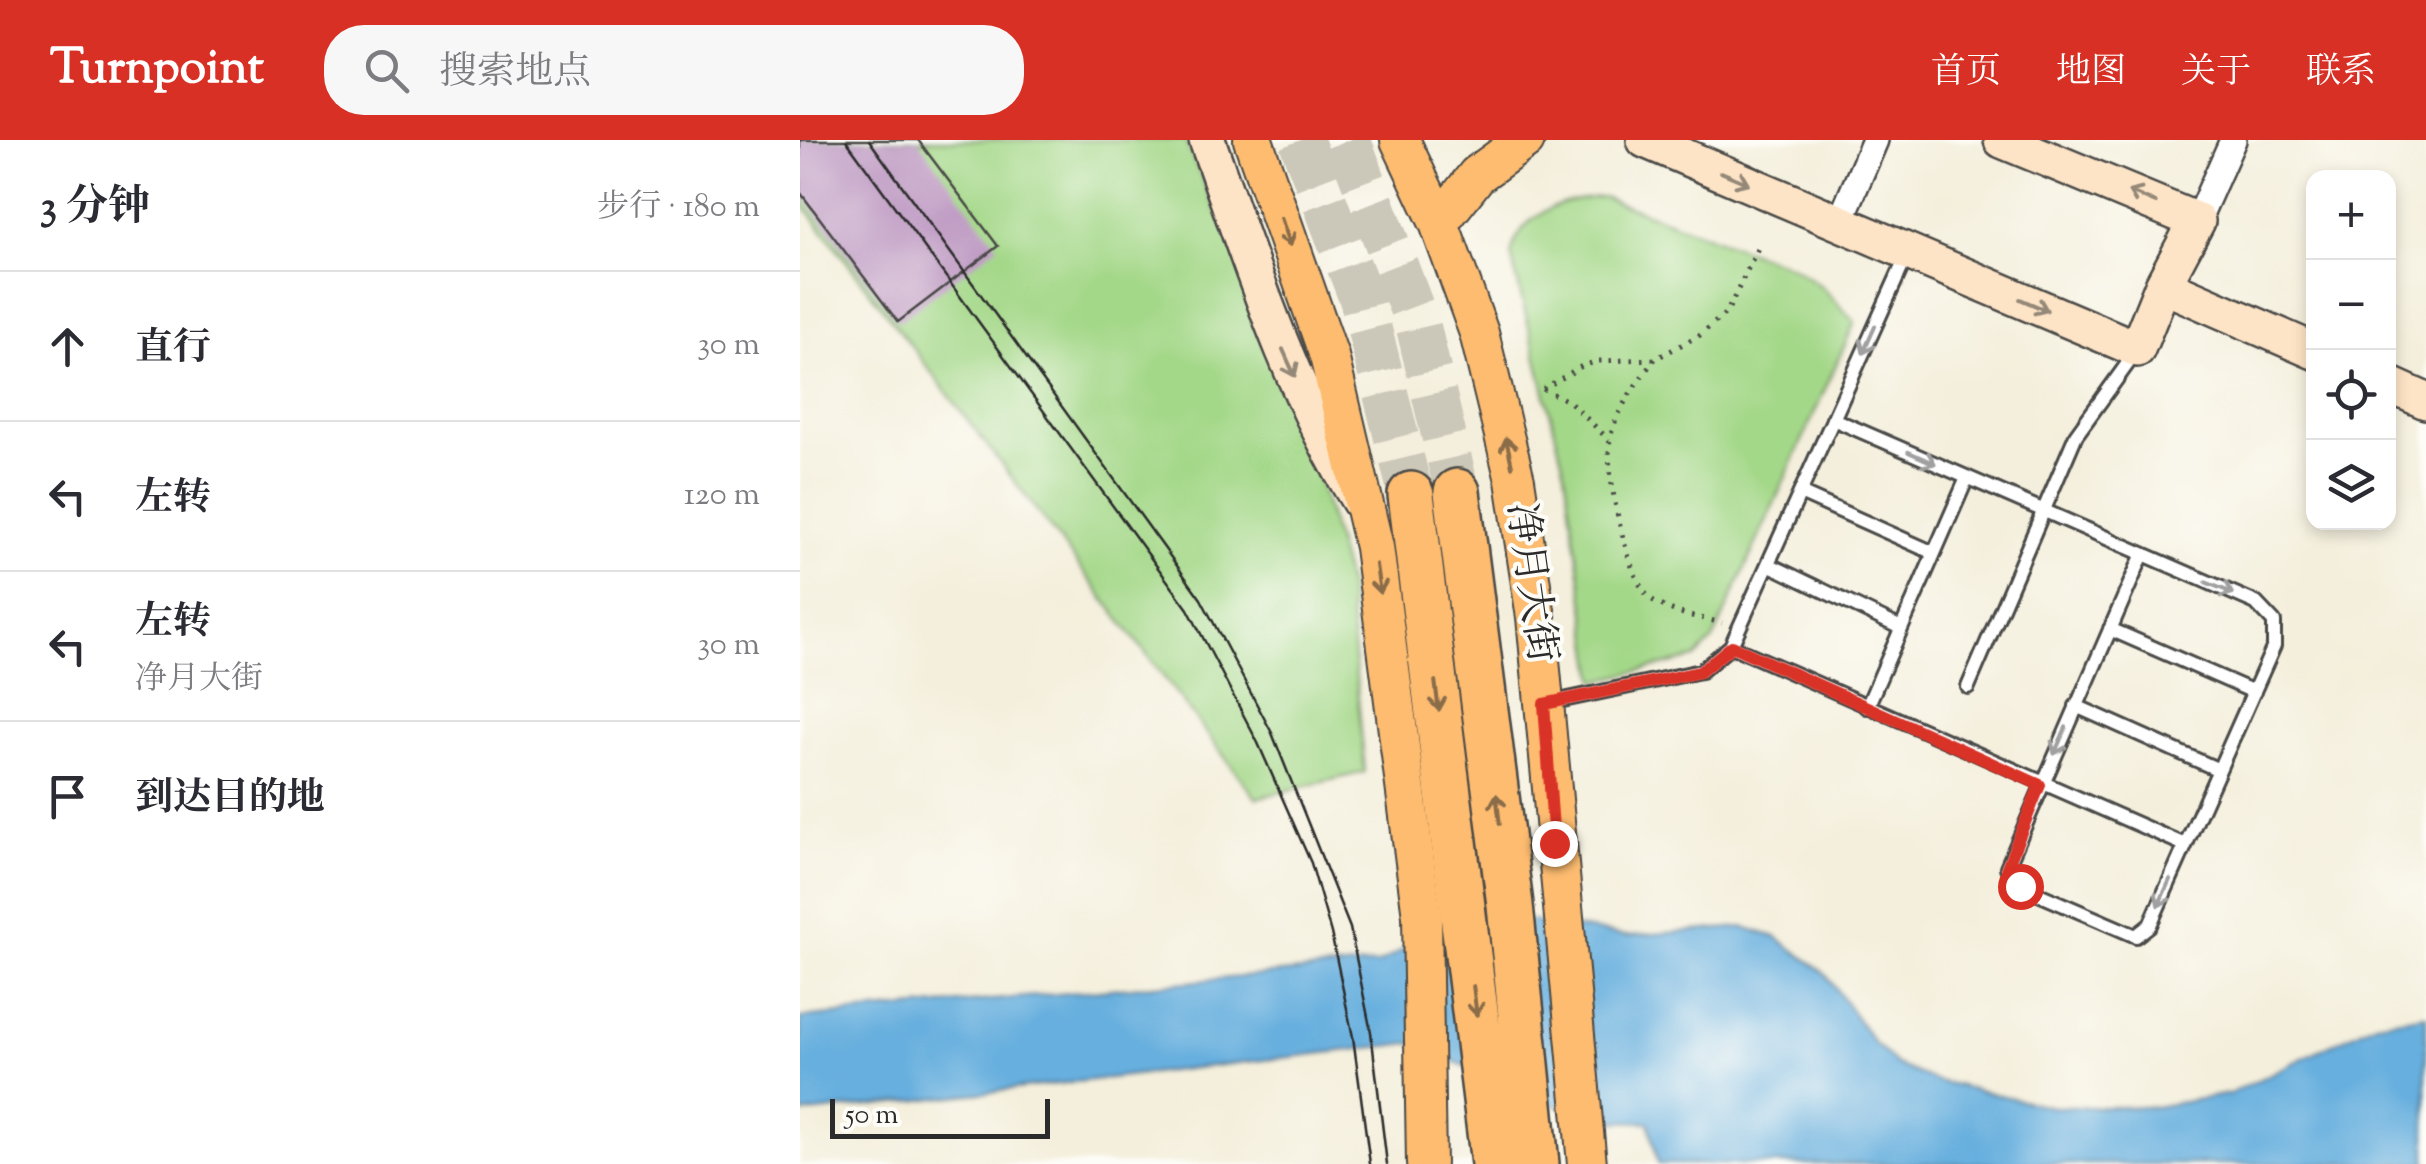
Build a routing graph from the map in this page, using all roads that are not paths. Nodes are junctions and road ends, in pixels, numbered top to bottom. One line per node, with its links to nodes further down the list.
1 (1207, 140): 23 (street, 净月大街, one-way to 23)
2 (1253, 140): 23 (main road, 净月大街, one-way to 23)
3 (1400, 140): 11 (main road, 净月大街)
4 (1525, 140): 11 (main road)
5 (1645, 140): 10 (street, one-way to 10)
6 (1875, 140): 10 (street)
7 (2002, 140): 9 (street, one-way to 7)
8 (2233, 140): 9 (street)
9 (2197, 221): 13 (street)
10 (1840, 222): 12 (street)
11 (1439, 223): 33 (main road, 净月大街, one-way to 11)
12 (1908, 251): 14 (street, one-way to 14); 18 (lane, one-way to 18)
13 (2163, 285): 14 (street); 15 (street)
14 (2138, 349): 24 (lane)
15 (2312, 350)
16 (2396, 388): 17 (street)
17 (2426, 401)
18 (1833, 419): 19 (lane, one-way to 19); 21 (lane)
19 (1967, 478): 24 (lane); 25 (lane)
20 (1457, 492): 41 (highway, 净月大街, one-way to 20)
21 (1800, 493): 25 (lane); 27 (lane)
22 (1412, 495): 39 (highway, 净月大街, one-way to 39)
23 (1367, 512): 39 (main road, 净月大街, one-way to 39)
24 (2043, 512): 26 (lane); 31 (lane)
25 (1934, 554): 28 (lane)
26 (2142, 556): 29 (lane); 32 (lane, one-way to 32)
27 (1768, 564): 28 (lane); 30 (lane)
28 (1901, 628): 35 (lane)
29 (2110, 628): 32 (lane); 34 (lane)
30 (1732, 646): 33 (lane); 35 (lane)
31 (1968, 688)
32 (2254, 692): 36 (lane)
33 (1544, 704): 40 (main road, 净月大街)
34 (2076, 706): 36 (lane); 37 (lane, one-way to 37)
35 (1866, 707): 37 (lane)
36 (2219, 770): 38 (lane)
37 (2040, 785): 38 (lane); 38 (lane, one-way to 37)
38 (2186, 846)
39 (1442, 910): 41 (highway, 净月大街, one-way to 41); 42 (main road, 净月大街)
40 (1586, 1156)
41 (1515, 1163)
42 (1426, 1164)

